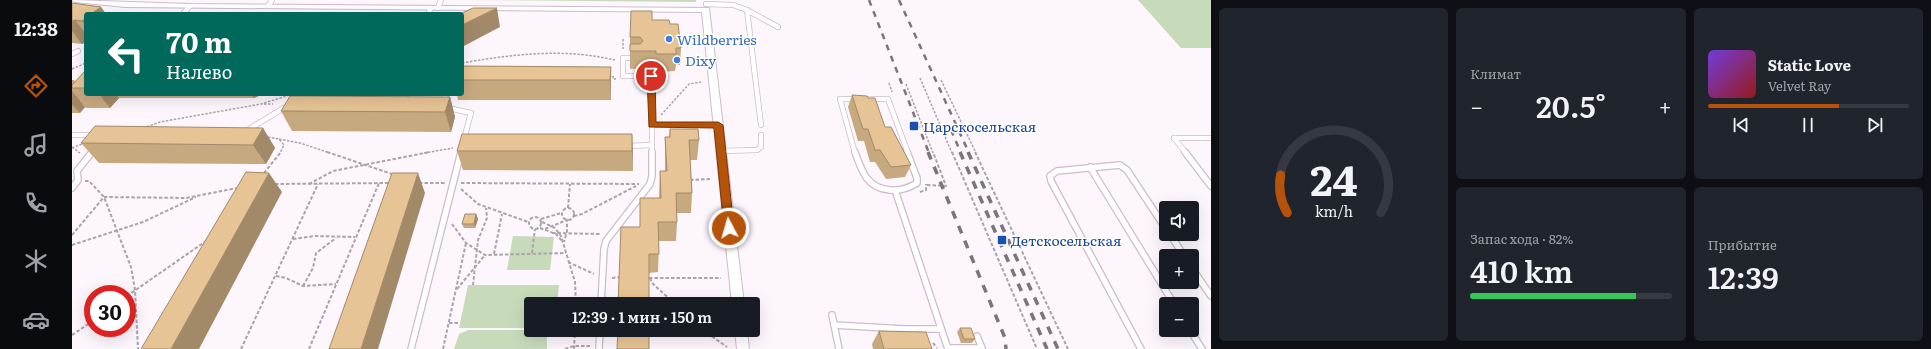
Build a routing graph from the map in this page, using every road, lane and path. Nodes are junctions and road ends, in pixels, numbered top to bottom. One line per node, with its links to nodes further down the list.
1 (75, 0): 5 (street)
2 (441, 0): 6 (lane)
3 (270, 3): 5 (street); 6 (street)
4 (706, 5): 6 (street); 7 (lane); 27 (street)
5 (190, 6): 8 (lane)
6 (432, 10)
7 (747, 10): 9 (lane); 28 (lane)
8 (185, 12)
9 (778, 27)
10 (78, 51): 11 (lane)
11 (72, 54)
12 (639, 58): 13 (lane)
13 (623, 62): 14 (path); 26 (lane)
14 (464, 63)
15 (84, 64): 16 (path)
16 (72, 69)
17 (920, 78): 141 (path)
18 (941, 80): 142 (path)
19 (702, 82): 26 (path)
20 (906, 84): 57 (path)
21 (285, 96): 29 (path)
22 (406, 96): 24 (path)
23 (445, 96): 37 (lane)
24 (409, 98)
25 (291, 104): 33 (lane)
26 (652, 125): 27 (lane); 39 (lane)
27 (718, 125): 41 (street)
28 (761, 125)
29 (140, 129)
30 (72, 135): 31 (lane)
31 (99, 135)
32 (761, 135): 41 (lane)
33 (249, 137)
34 (268, 137): 36 (path)
35 (1211, 138): 58 (lane)
36 (279, 139): 42 (path); 45 (path)
37 (462, 146): 42 (path); 52 (lane)
38 (620, 146): 39 (lane)
39 (652, 146): 83 (lane)
40 (97, 147): 47 (lane)
41 (721, 151): 113 (street)
42 (363, 164): 44 (path); 54 (path)
43 (1090, 167): 70 (lane); 114 (lane); 143 (lane)
44 (396, 175)
45 (260, 178)
46 (711, 179): 48 (path)
47 (78, 180): 60 (lane); 63 (path)
48 (689, 180)
49 (379, 183): 50 (path); 55 (path); 86 (path)
50 (392, 183)
51 (413, 183): 52 (path)
52 (453, 183): 56 (path); 64 (path); 134 (lane)
53 (270, 184): 54 (path)
54 (308, 184): 55 (path)
55 (318, 184): 88 (path)
56 (570, 184): 65 (path); 68 (path)
57 (927, 185)
58 (1211, 186)
59 (239, 187): 62 (path)
60 (72, 188)
61 (895, 190): 61 (lane); 121 (lane)
62 (199, 196): 63 (path); 79 (path)
63 (104, 197): 79 (path); 84 (path)
64 (486, 208): 67 (path); 92 (path)
65 (568, 209): 66 (path); 68 (path)
66 (561, 213): 69 (path); 71 (path)
67 (502, 214): 72 (path); 94 (path)
68 (574, 216): 71 (path)
69 (541, 219): 72 (path); 73 (path)
70 (1159, 219)
71 (567, 220): 75 (path); 80 (path)
72 (528, 222): 77 (path)
73 (542, 222): 75 (path); 76 (path)
74 (452, 223): 89 (path)
75 (552, 226): 78 (path); 82 (path)
76 (539, 228): 77 (path); 78 (path)
77 (535, 229): 93 (path)
78 (545, 229): 81 (path)
79 (116, 230): 91 (path); 104 (path)
80 (567, 232): 82 (path); 83 (path); 90 (path)
81 (552, 233): 82 (path); 90 (path)
82 (559, 233): 90 (path)
83 (612, 234): 100 (lane)
84 (72, 235)
85 (337, 237): 86 (path); 88 (path); 106 (path)
86 (356, 237): 103 (path)
87 (210, 238): 107 (path)
88 (293, 239): 99 (path)
89 (466, 243): 92 (path); 108 (path)
90 (563, 243): 95 (path)
91 (72, 245)
92 (476, 250): 96 (path); 98 (path)
93 (532, 253): 94 (path); 95 (path)
94 (494, 254): 96 (path)
95 (566, 254): 97 (path)
96 (486, 255): 98 (path)
97 (568, 262): 100 (path); 110 (path)
98 (475, 266): 105 (path); 108 (path)
99 (275, 276): 106 (path); 132 (path)
100 (602, 278): 111 (lane)
101 (721, 278): 112 (path)
102 (1199, 278): 109 (lane)
103 (336, 284): 106 (path); 133 (path)
104 (134, 285)
105 (473, 285)
106 (304, 286)
107 (136, 289)
108 (456, 291): 117 (path)
109 (1211, 296)
110 (577, 297)
111 (601, 297)
112 (667, 297)
113 (737, 297)
114 (1170, 297)
115 (136, 310): 131 (path)
116 (832, 315): 119 (lane)
117 (448, 323): 118 (path); 135 (path)
118 (460, 323)
119 (834, 325): 121 (lane); 138 (lane)
120 (84, 327): 122 (path)
121 (940, 329): 140 (lane)
122 (72, 335)
123 (977, 336): 140 (lane)
124 (711, 337): 130 (path)
125 (741, 337): 137 (street)
126 (1194, 337): 144 (lane)
127 (933, 343): 139 (path)
128 (574, 347): 129 (path); 136 (path)
129 (600, 347)
130 (728, 347)
131 (138, 349)
132 (241, 349)
133 (309, 349)
134 (411, 349)
135 (443, 349)
136 (566, 349)
137 (743, 349)
138 (839, 349)
139 (938, 349)
140 (948, 349)
141 (1037, 349)
142 (1068, 349)
143 (1141, 349)
144 (1202, 349)

